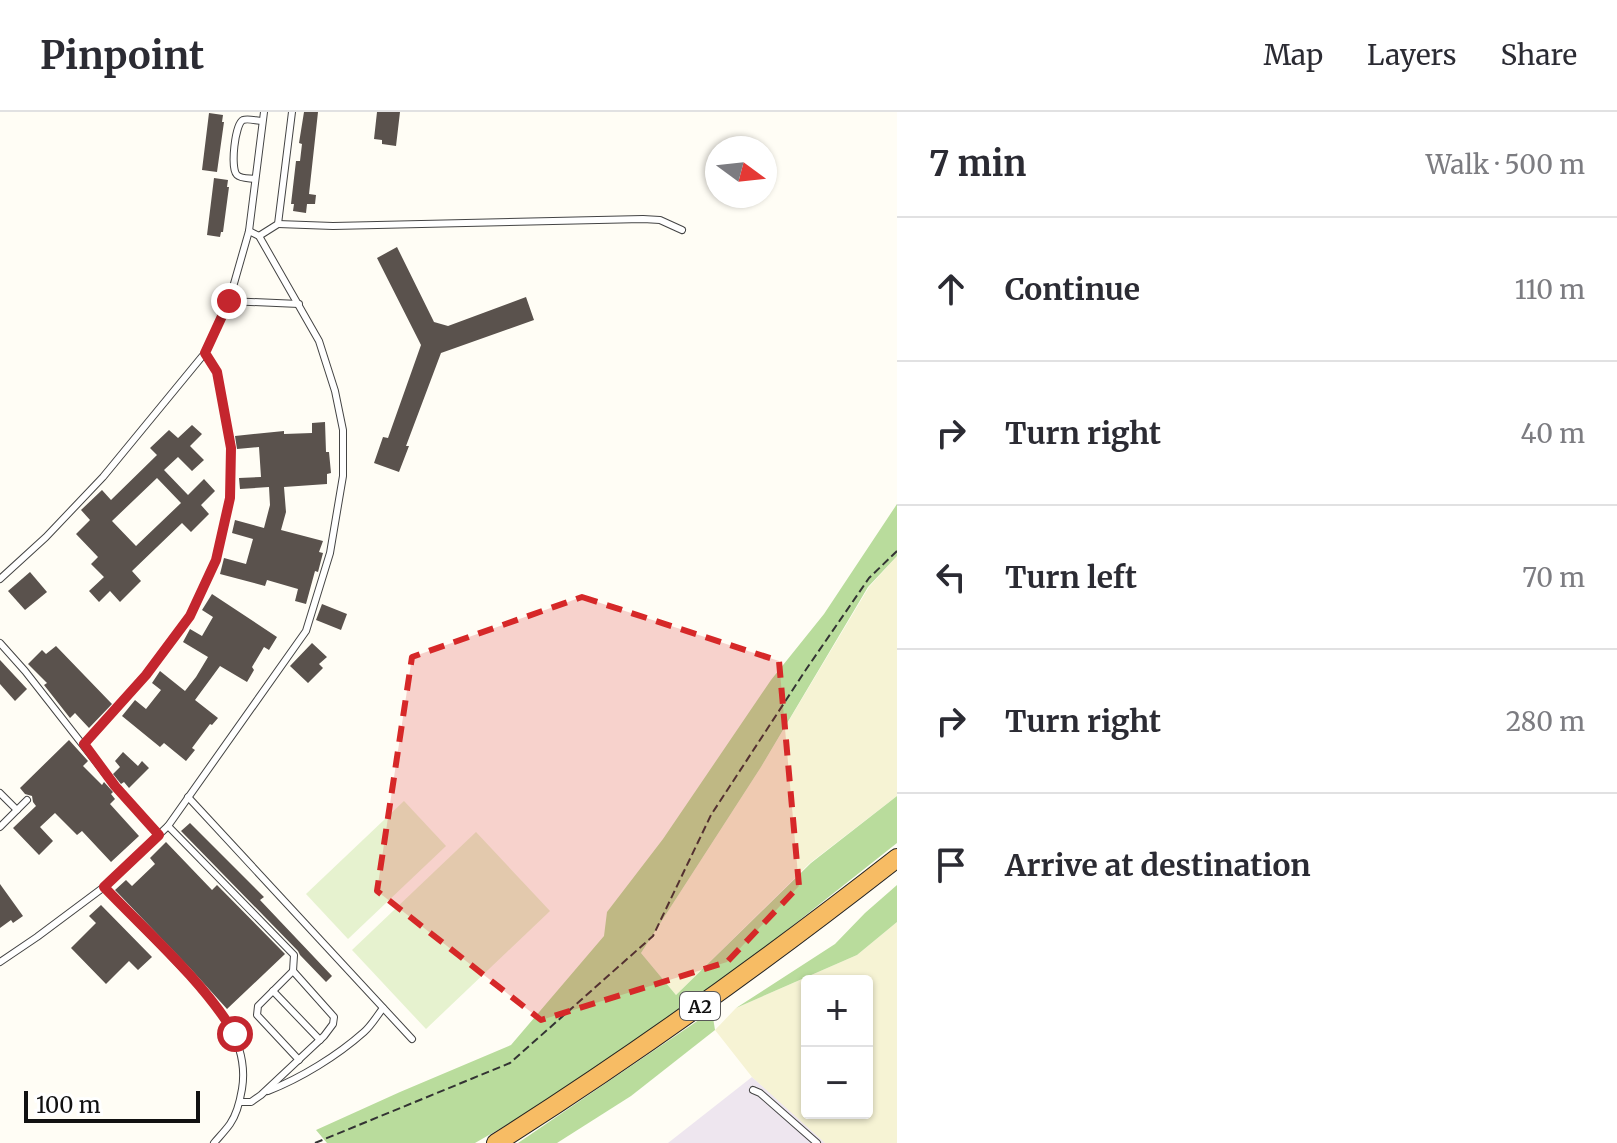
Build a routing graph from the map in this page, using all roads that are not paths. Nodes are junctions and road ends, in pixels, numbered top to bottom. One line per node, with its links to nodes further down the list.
1 (264, 112): 3 (lane)
2 (292, 112): 5 (lane)
3 (262, 121): 4 (lane); 4 (lane)
4 (255, 179): 7 (lane)
5 (278, 224): 6 (lane); 8 (lane)
6 (682, 230)
7 (249, 231): 8 (lane); 9 (lane)
8 (259, 236): 10 (lane)
9 (229, 301): 10 (lane); 11 (lane)
10 (299, 304): 16 (lane)
11 (205, 353): 12 (lane); 14 (lane)
12 (0, 579)
13 (0, 643): 14 (lane)
14 (84, 744): 21 (lane)
15 (0, 793): 18 (lane)
16 (188, 797): 19 (lane); 27 (lane)
17 (27, 800): 18 (lane)
18 (17, 810): 20 (lane)
19 (168, 826): 21 (lane); 25 (lane)
20 (0, 827)
21 (159, 835): 23 (lane)
22 (897, 858): 35 (highway, A2)
23 (104, 887): 24 (lane); 33 (lane)
24 (0, 962)
25 (293, 971): 26 (lane); 29 (lane)
26 (273, 991): 29 (lane); 30 (lane)
27 (383, 1008): 28 (lane); 32 (lane)
28 (412, 1039)
29 (320, 1040): 30 (lane)
30 (299, 1060): 32 (lane)
31 (753, 1090): 36 (lane)
32 (264, 1092): 33 (lane)
33 (240, 1102): 34 (lane)
34 (214, 1143)
35 (496, 1143)
36 (817, 1143)

